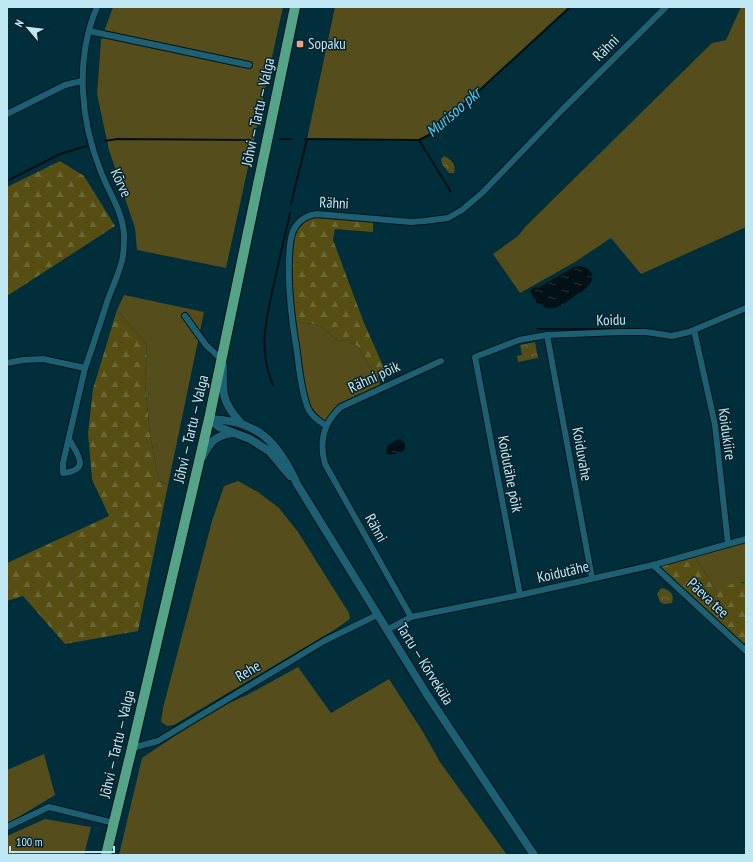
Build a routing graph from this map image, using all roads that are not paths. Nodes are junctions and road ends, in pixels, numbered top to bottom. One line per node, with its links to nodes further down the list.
1 (97, 7): 4 (street, Kõrve)
2 (295, 7): 12 (highway, Jõhvi — Tartu — Valga)
3 (666, 7): 19 (street, Rähni)
4 (89, 31): 5 (street); 6 (street, Kõrve)
5 (249, 65)
6 (82, 81): 7 (street); 16 (street, Kõrve)
7 (7, 114)
8 (746, 308): 10 (street, Koidu)
9 (185, 316): 12 (street)
10 (694, 330): 11 (street, Koidu); 25 (street, Koidukiire)
11 (547, 335): 13 (street, Koidu); 27 (street, Koiduvahe)
12 (223, 355): 17 (highway, Jõhvi — Tartu — Valga); 18 (main road)
13 (475, 357): 28 (street, Koidutähe põik)
14 (440, 361): 19 (street, Rähni põik)
15 (7, 363): 16 (street)
16 (85, 368): 21 (street, Kõrve)
17 (209, 419): 18 (main road, Tartu — Kõrveküla); 20 (main road, Tartu — Kõrveküla); 22 (highway, Jõhvi — Tartu — Valga)
18 (240, 422): 23 (main road, Tartu — Kõrveküla)
19 (326, 426): 30 (street, Rähni)
20 (232, 433): 22 (main road); 23 (main road, Tartu — Kõrveküla)
21 (69, 439): 21 (street, Kõrve)
22 (198, 463): 33 (highway, Jõhvi — Tartu — Valga)
23 (297, 484): 29 (main road, Tartu — Kõrveküla)
24 (746, 538): 25 (street, Koidutähe)
25 (728, 544): 26 (street, Koidutähe)
26 (653, 565): 27 (street, Koidutähe); 32 (street, Päeva tee)
27 (592, 578): 28 (street, Koidutähe)
28 (520, 595): 30 (street, Koidutähe)
29 (377, 615): 31 (main road, Tartu — Kõrveküla); 33 (street, Rehe)
30 (411, 617): 31 (street, Koidutähe)
31 (387, 630): 37 (main road, Tartu — Kõrveküla)
32 (746, 651)
33 (132, 748): 34 (highway, Jõhvi — Tartu — Valga)
34 (114, 823): 35 (street); 36 (highway, Jõhvi — Tartu — Valga)
35 (7, 827)
36 (106, 855)
37 (534, 855)

